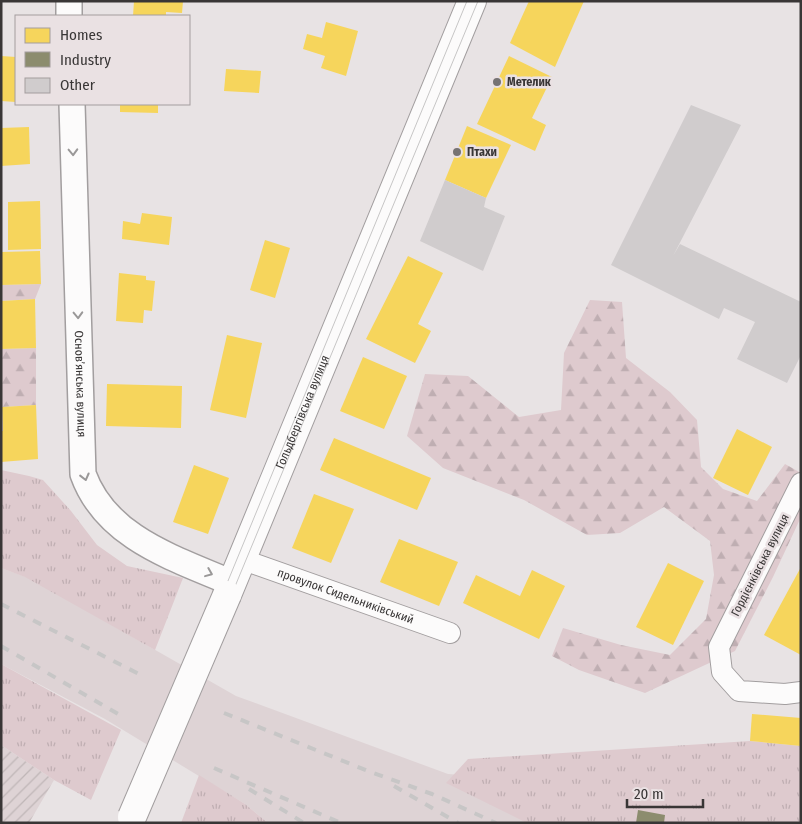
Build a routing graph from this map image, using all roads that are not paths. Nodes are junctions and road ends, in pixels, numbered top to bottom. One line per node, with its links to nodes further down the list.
1 (69, 1): 3 (street)
2 (472, 1): 6 (main road, Гольдбергівська вулиця)
3 (69, 15)
4 (72, 105): 6 (street, Основ’янська вулиця, one-way to 6)
5 (801, 483): 8 (street, Гордієнківська вулиця)
6 (233, 579): 7 (street, провулок Сидельниківський); 9 (main road, Гольдбергівська вулиця, bridge)
7 (450, 633)
8 (801, 692)
9 (131, 820)

